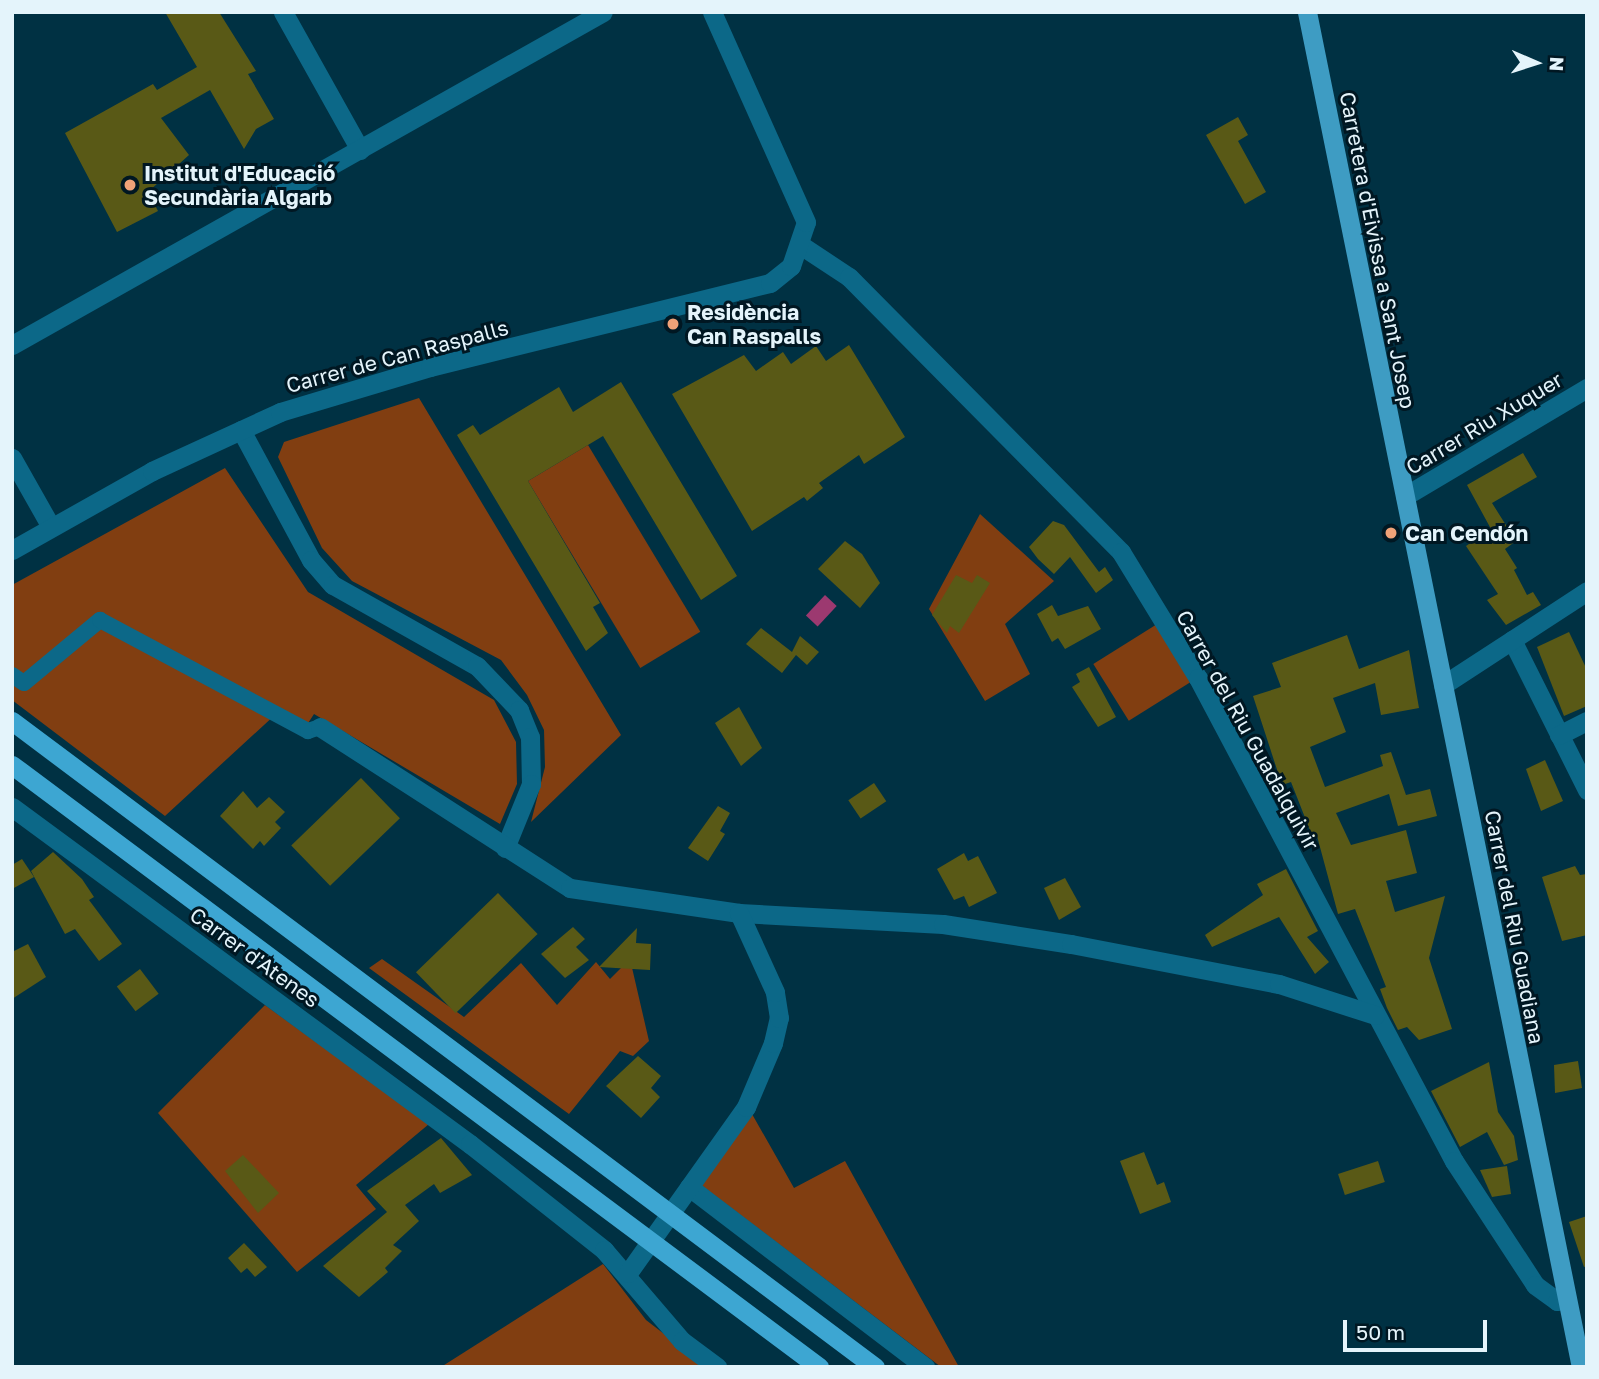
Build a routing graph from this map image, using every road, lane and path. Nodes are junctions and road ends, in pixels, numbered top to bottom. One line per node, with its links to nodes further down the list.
1 (283, 12): 5 (street)
2 (604, 12): 5 (street)
3 (712, 12): 6 (street)
4 (1307, 12): 11 (main road, Carretera d'Eivissa a Sant Josep)
5 (360, 150): 7 (street)
6 (802, 246): 9 (street, Carrer de Can Raspalls); 27 (street, Carrer del Riu Guadalquivir)
7 (12, 345)
8 (1587, 388): 11 (street, Carrer Riu Xuquer)
9 (241, 430): 12 (street, Carrer de Can Raspalls); 25 (street)
10 (12, 458): 12 (street)
11 (1405, 496): 17 (main road, Carrer del Riu Guadiana)
12 (51, 527): 13 (street, Carrer de Can Raspalls)
13 (12, 550)
14 (1587, 591): 15 (street)
15 (1512, 640): 17 (street); 21 (street)
16 (12, 675): 20 (street)
17 (1443, 685): 30 (main road, Carrer del Riu Guadiana)
18 (12, 721): 33 (highway)
19 (1587, 721): 21 (street)
20 (320, 727): 25 (street)
21 (1559, 735): 23 (street)
22 (12, 765): 32 (highway)
23 (1587, 790)
24 (12, 807): 29 (street, Carrer d'Atenes)
25 (505, 848): 26 (street)
26 (738, 913): 27 (street); 28 (street)
27 (1375, 1015): 30 (street, Carrer del Riu Guadalquivir)
28 (685, 1192): 29 (street); 34 (street)
29 (628, 1273): 31 (street, Carrer d'Atenes)
30 (1567, 1299): 35 (main road, Carrer del Riu Guadiana)
31 (717, 1367)
32 (819, 1367)
33 (875, 1367)
34 (925, 1367)
35 (1581, 1367)

